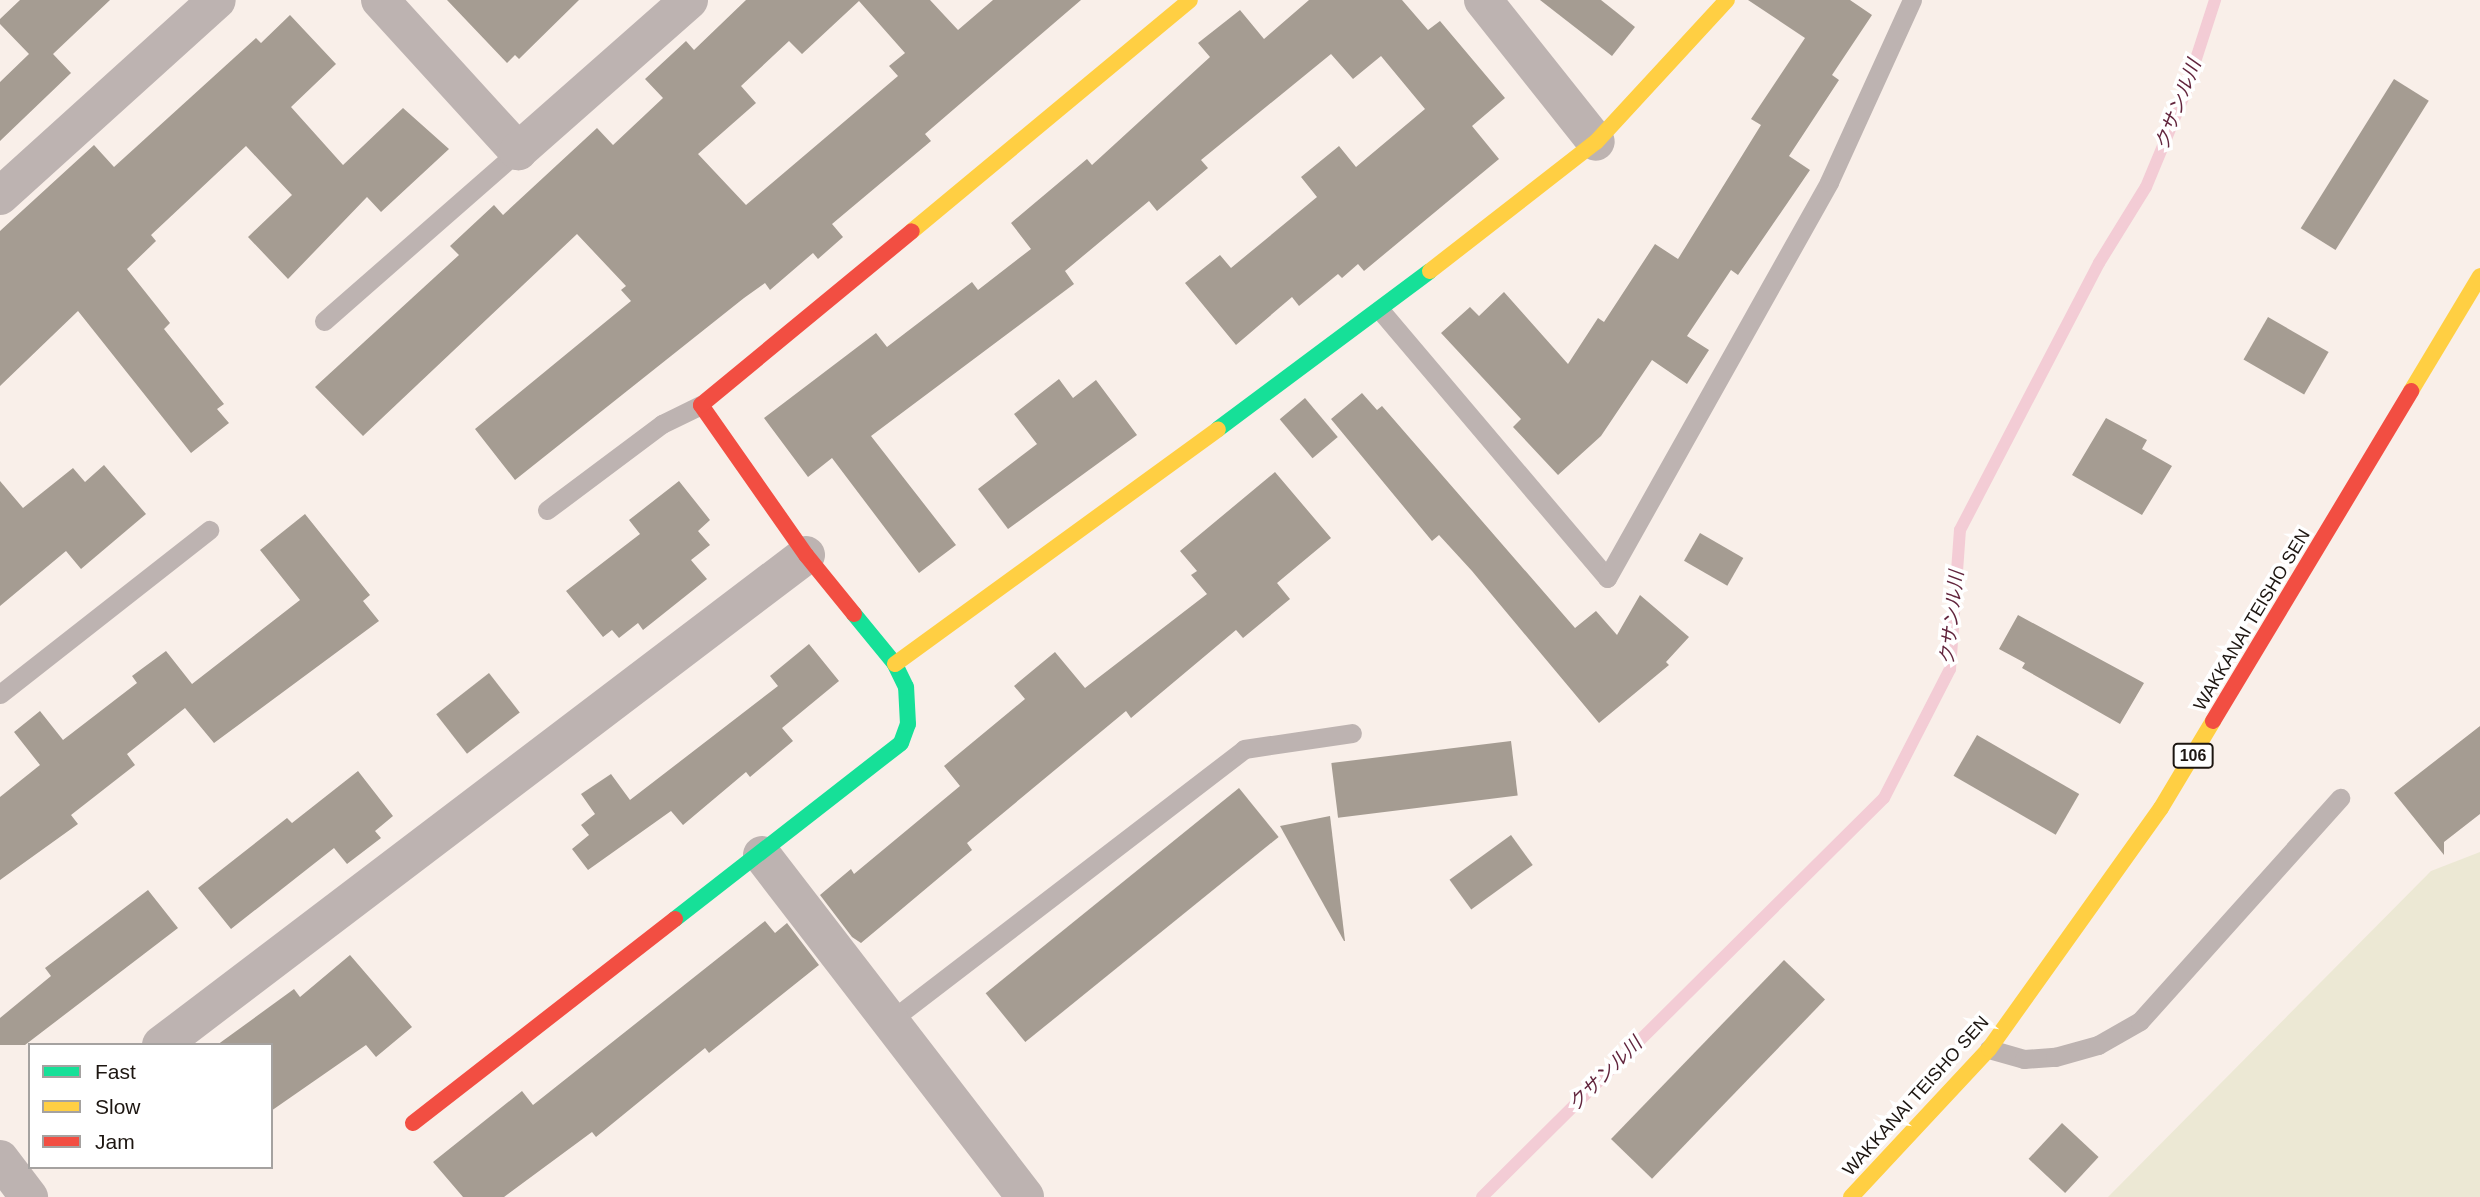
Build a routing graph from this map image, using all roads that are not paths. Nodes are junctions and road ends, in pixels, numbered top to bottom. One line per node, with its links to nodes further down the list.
1 (217, 0): 10 (street)
2 (380, 0): 9 (street)
3 (689, 0): 9 (street)
4 (1190, 0): 14 (street)
5 (1483, 0): 8 (street)
6 (1727, 0): 8 (street)
7 (1912, 0): 12 (lane)
8 (1596, 142): 12 (street)
9 (518, 151): 13 (lane)
10 (0, 196)
11 (2480, 276): 25 (street, WAKKANAI TEISHO SEN / 106)
12 (1380, 310): 18 (street)
13 (324, 321)
14 (701, 405): 15 (lane); 17 (street)
15 (547, 510)
16 (209, 530): 19 (lane)
17 (806, 555): 18 (street); 24 (street)
18 (895, 664): 22 (street)
19 (0, 694)
20 (1352, 733): 23 (lane)
21 (2340, 798): 25 (lane)
22 (762, 855): 23 (street); 26 (street)
23 (890, 1021): 29 (street)
24 (164, 1043)
25 (1989, 1049): 30 (street, WAKKANAI TEISHO SEN / 106)
26 (413, 1124)
27 (8, 1158): 28 (street)
28 (29, 1197)
29 (1025, 1197)
30 (1851, 1197)

